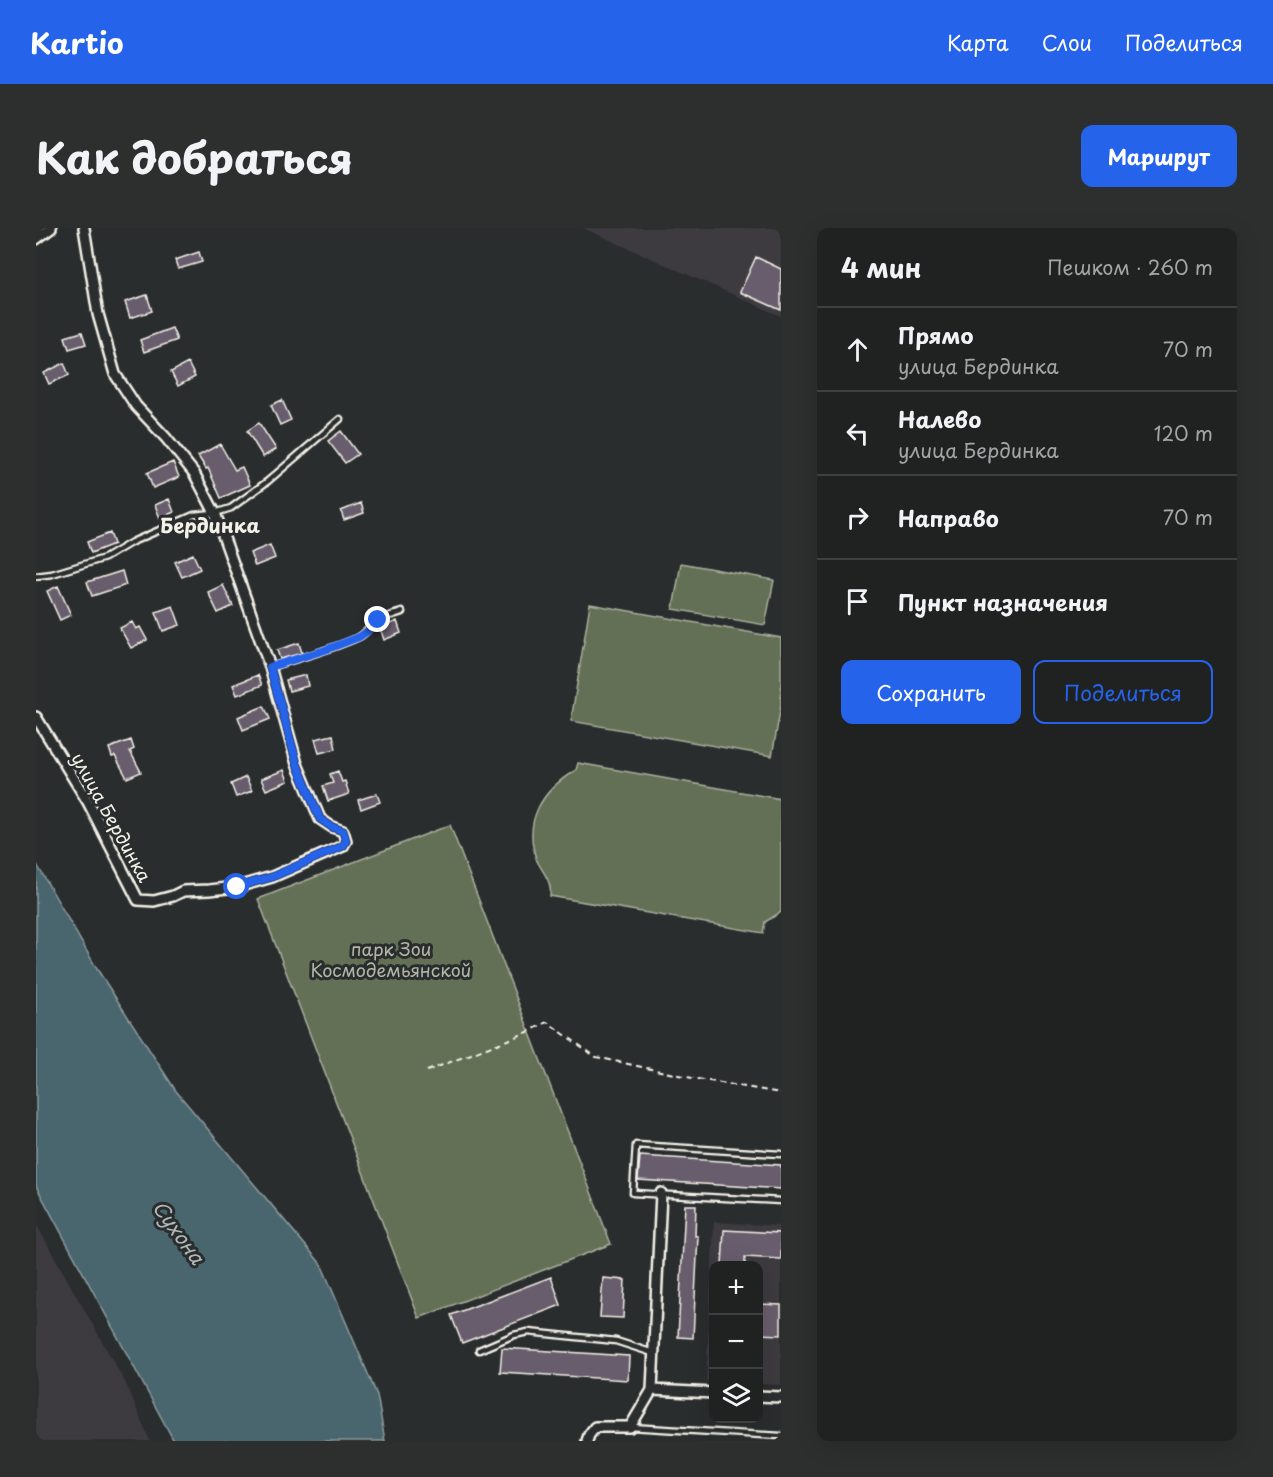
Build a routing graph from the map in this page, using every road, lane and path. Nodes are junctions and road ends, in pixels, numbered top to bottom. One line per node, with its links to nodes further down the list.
1 (51, 228): 3 (street)
2 (84, 228): 5 (street, улица Бердинка)
3 (36, 239)
4 (340, 419): 5 (lane)
5 (215, 513): 6 (lane); 8 (street, улица Бердинка)
6 (36, 576)
7 (402, 612): 8 (lane)
8 (270, 667): 9 (street, улица Бердинка)
9 (36, 717)
10 (427, 1071): 11 (path)
11 (781, 1093)
12 (781, 1154): 13 (lane)
13 (661, 1193): 14 (lane); 16 (street)
14 (781, 1201)
15 (478, 1350): 16 (lane)
16 (653, 1353): 17 (street)
17 (652, 1390): 18 (street); 21 (street)
18 (709, 1393)
19 (763, 1396): 20 (street)
20 (781, 1397)
21 (630, 1427): 22 (lane); 23 (street)
22 (781, 1436)
23 (587, 1441)

